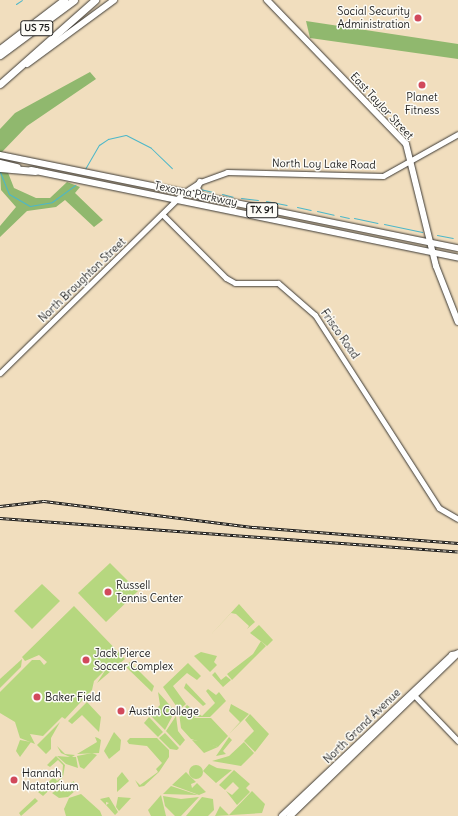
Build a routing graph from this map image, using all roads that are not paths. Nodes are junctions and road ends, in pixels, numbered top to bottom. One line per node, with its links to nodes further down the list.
1 (64, 0): 6 (highway, US 75)
2 (74, 0): 7 (highway, US 75)
3 (95, 0): 8 (highway)
4 (114, 0): 8 (main road)
5 (267, 0): 11 (main road, East Taylor Street)
6 (0, 49)
7 (0, 55)
8 (0, 84)
9 (458, 134): 11 (street, North Loy Lake Road)
10 (0, 155): 14 (main road, Texoma Parkway / TX 91)
11 (413, 162): 17 (street, North Loy Lake Road); 22 (main road, East Taylor Street)
12 (0, 163): 15 (main road, Texoma Parkway / TX 91)
13 (0, 168): 15 (highway, TX 91)
14 (66, 170): 16 (main road); 18 (main road, Texoma Parkway / TX 91)
15 (35, 171): 16 (main road, Texoma Parkway / TX 91)
16 (62, 176): 20 (main road, Texoma Parkway / TX 91)
17 (200, 182): 18 (street, North Loy Lake Road); 19 (main road)
18 (183, 193): 19 (main road, Texoma Parkway / TX 91); 20 (street, North Broughton Street)
19 (201, 197): 22 (main road, Texoma Parkway / TX 91)
20 (177, 201): 21 (street, North Broughton Street); 24 (main road, Texoma Parkway / TX 91)
21 (163, 215): 27 (street, North Broughton Street); 28 (street, Frisco Road)
22 (431, 243): 23 (main road, Texoma Parkway / TX 91); 24 (main road, East Taylor Street)
23 (458, 248)
24 (433, 253): 25 (main road, Texoma Parkway / TX 91); 26 (main road)
25 (458, 258)
26 (458, 322)
27 (0, 374)
28 (458, 519)
29 (458, 654): 30 (main road, North Grand Avenue)
30 (414, 695): 31 (street); 32 (main road, North Grand Avenue); 33 (main road, North Grand Avenue)
31 (458, 741)
32 (282, 816)
33 (290, 816)

